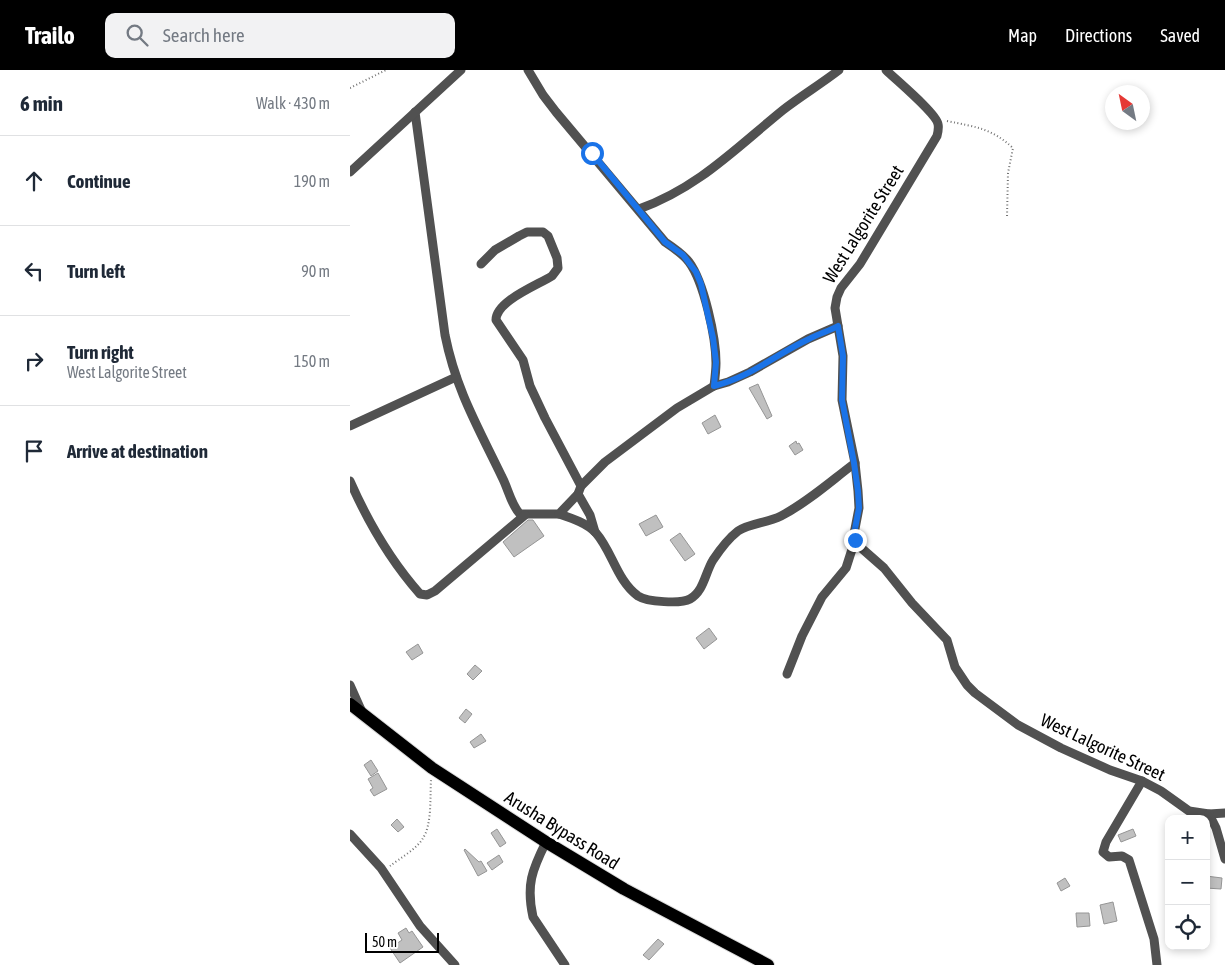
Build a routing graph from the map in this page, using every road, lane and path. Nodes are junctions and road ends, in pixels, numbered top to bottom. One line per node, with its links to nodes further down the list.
1 (386, 70): 6 (path)
2 (461, 70): 7 (street)
3 (528, 70): 10 (street)
4 (839, 70): 10 (street)
5 (886, 70): 8 (street)
6 (350, 88)
7 (415, 112): 9 (street); 14 (street)
8 (938, 124): 11 (path); 13 (street, West Lalgorite Street)
9 (350, 172)
10 (639, 209): 15 (street)
11 (1008, 217)
12 (481, 264): 19 (street)
13 (838, 326): 15 (street); 17 (street, West Lalgorite Street)
14 (456, 377): 16 (street); 21 (street)
15 (714, 386): 19 (street)
16 (350, 426)
17 (854, 463): 22 (street); 23 (street, West Lalgorite Street)
18 (350, 481): 21 (street)
19 (580, 490): 20 (street); 22 (street)
20 (559, 514): 21 (street); 22 (street)
21 (525, 515)
22 (596, 533)
23 (855, 540): 24 (street); 29 (street, West Lalgorite Street)
24 (787, 674)
25 (350, 685): 27 (street)
26 (350, 704): 27 (main road, Arusha Bypass Road)
27 (364, 715): 28 (main road, Arusha Bypass Road)
28 (432, 768): 33 (main road, Arusha Bypass Road); 35 (path)
29 (1142, 781): 31 (street, West Lalgorite Street); 39 (street)
30 (1225, 813): 31 (street, West Lalgorite Street)
31 (1209, 814): 34 (street)
32 (350, 834): 35 (street)
33 (546, 842): 37 (street); 38 (main road, Arusha Bypass Road)
34 (1225, 859)
35 (383, 871): 36 (street)
36 (455, 965)
37 (564, 965)
38 (768, 965)
39 (1157, 965)

